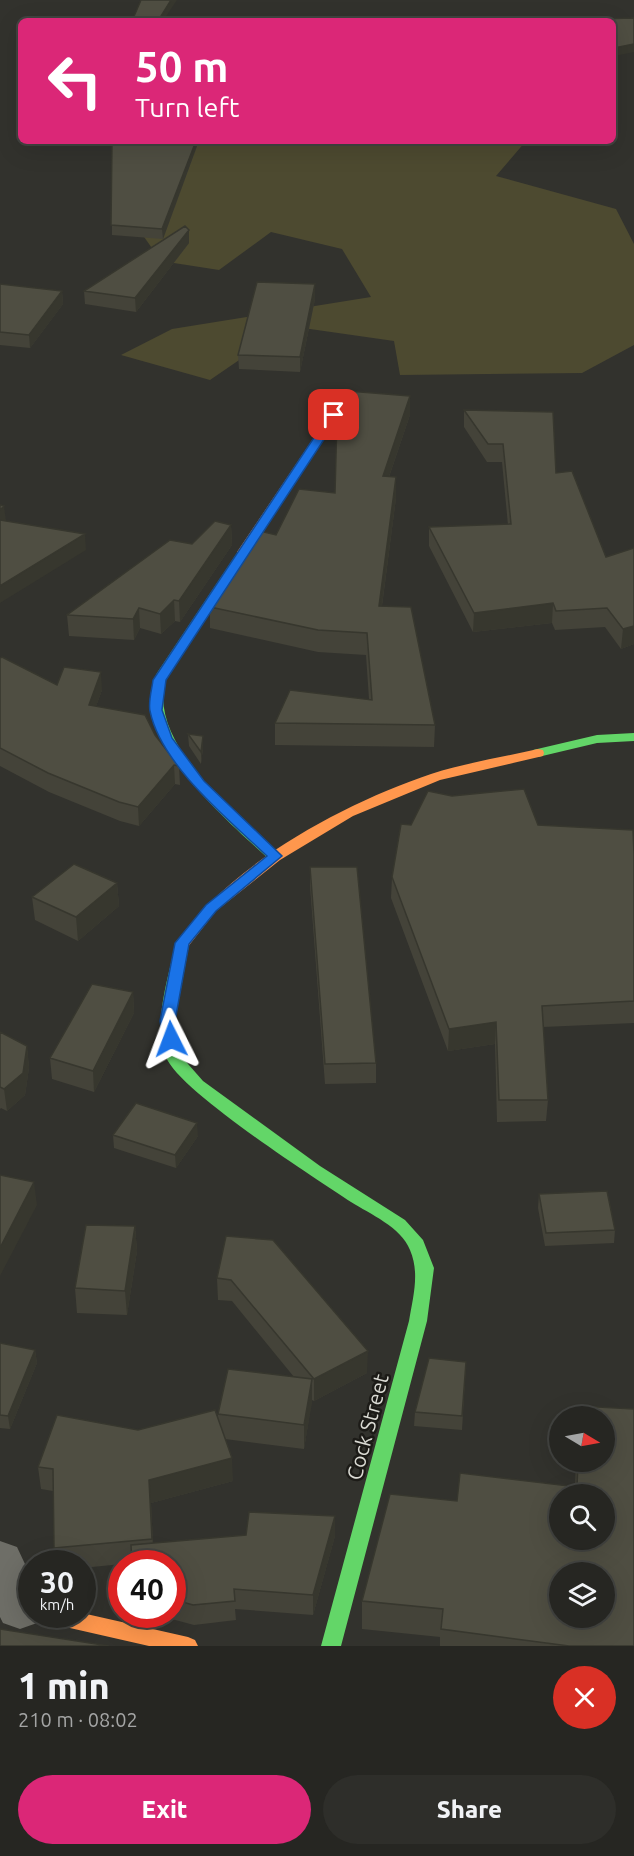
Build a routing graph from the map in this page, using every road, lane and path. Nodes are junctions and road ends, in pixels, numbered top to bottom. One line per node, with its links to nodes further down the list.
1 (334, 415): 3 (street)
2 (634, 737): 3 (street, Cock Street)
3 (275, 856): 8 (street, Cock Street)
4 (0, 1561): 5 (street)
5 (18, 1596)
6 (96, 1625): 7 (street)
7 (188, 1646)
8 (331, 1646)

